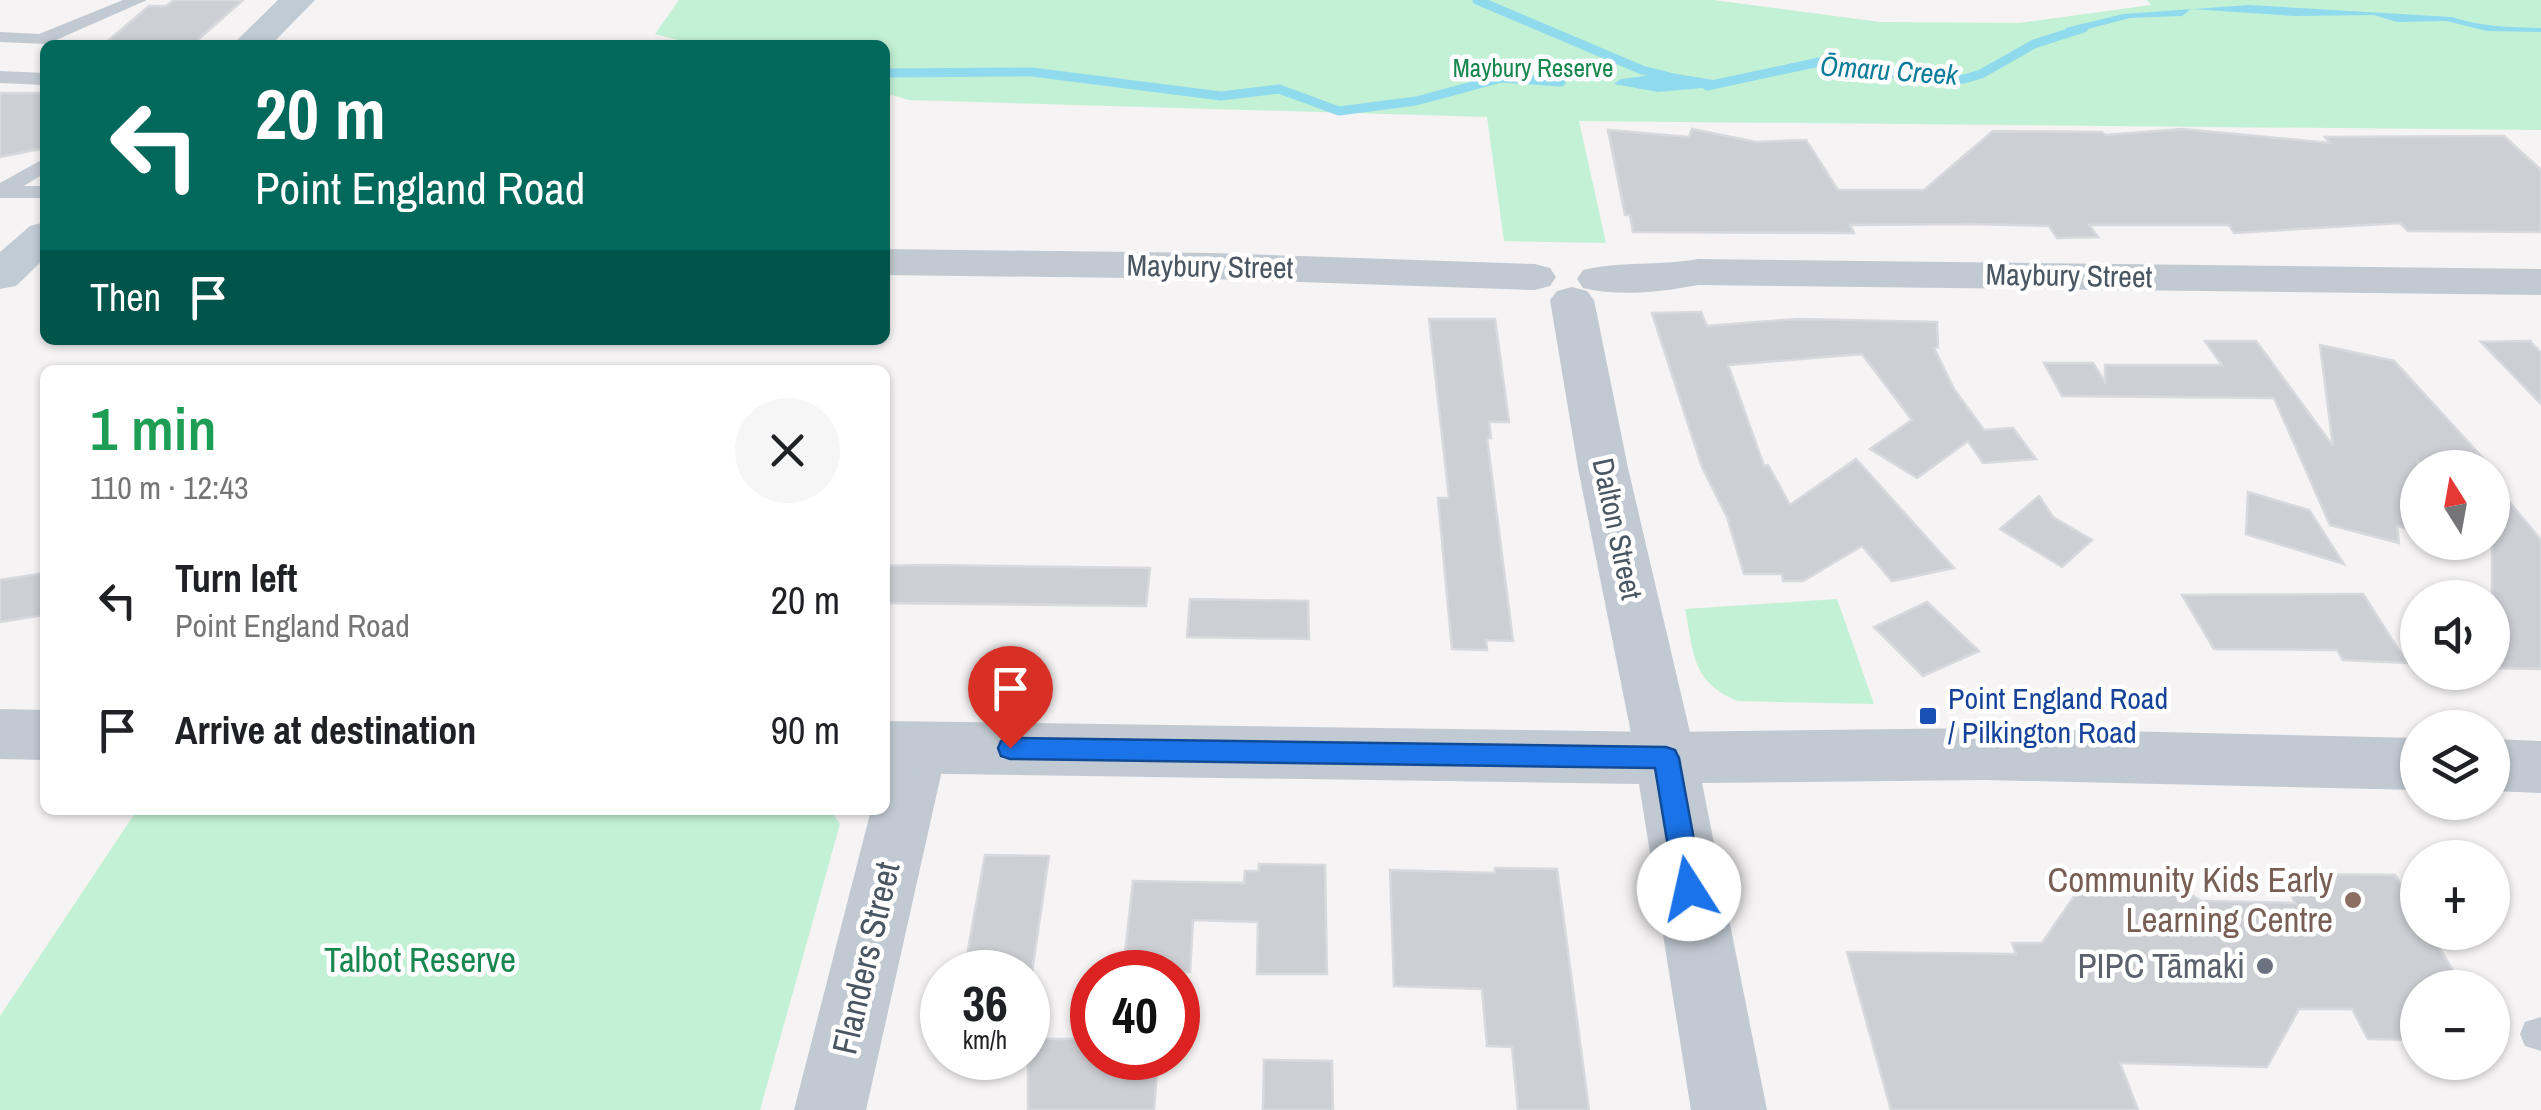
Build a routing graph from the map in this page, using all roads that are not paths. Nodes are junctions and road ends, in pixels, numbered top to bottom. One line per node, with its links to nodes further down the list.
1 (138, 0): 4 (lane)
2 (298, 0): 5 (main road)
3 (0, 38): 4 (lane)
4 (42, 40)
5 (255, 40)
6 (0, 78): 7 (lane)
7 (39, 79)
8 (40, 167): 9 (lane)
9 (0, 192): 10 (lane)
10 (40, 192)
11 (40, 240): 13 (main road)
12 (890, 262): 15 (street, Maybury Street)
13 (0, 276)
14 (2541, 282): 15 (street, Maybury Street)
15 (1568, 285): 19 (street, Dalton Street)
16 (0, 734): 17 (street)
17 (40, 736)
18 (901, 747): 19 (street); 23 (street, Flanders Street)
19 (1666, 758): 20 (street); 26 (street)
20 (2400, 764)
21 (2510, 766): 22 (street)
22 (2541, 767)
23 (890, 803)
24 (888, 815): 25 (street, Flanders Street)
25 (830, 1110)
26 (1729, 1110)

